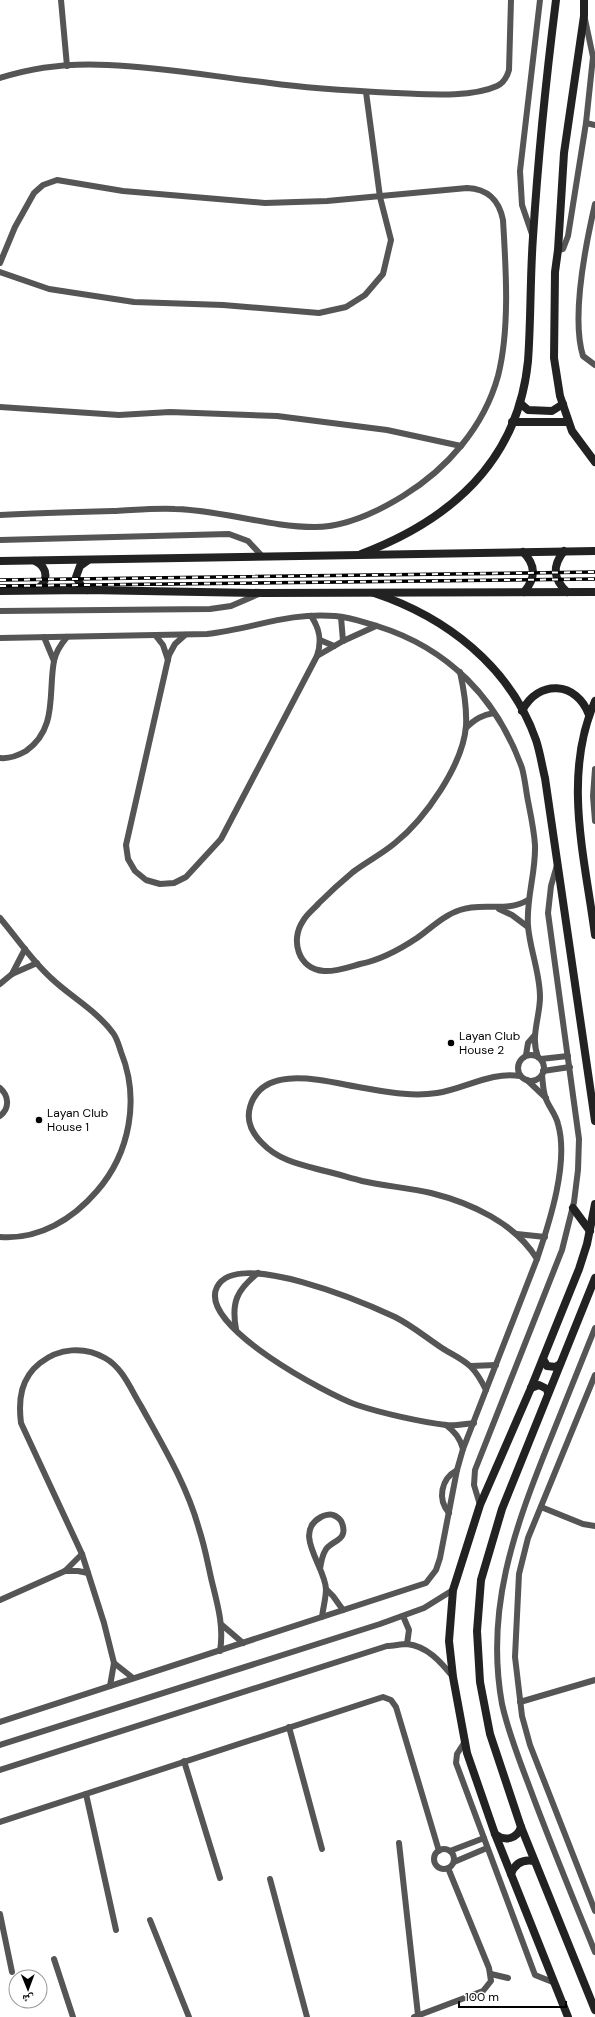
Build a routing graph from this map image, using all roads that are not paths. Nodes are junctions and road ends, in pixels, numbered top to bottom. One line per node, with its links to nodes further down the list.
1 (61, 0): 7 (street)
2 (511, 0): 9 (street)
3 (540, 0): 14 (street)
4 (556, 0): 14 (street)
5 (584, 0): 6 (street)
6 (584, 16): 10 (street); 15 (street)
7 (67, 66): 8 (street); 9 (street)
8 (0, 78)
9 (366, 92): 12 (street)
10 (586, 123): 11 (street); 15 (street)
11 (595, 125)
12 (380, 197): 16 (street); 17 (street); 24 (street)
13 (595, 204): 18 (street)
14 (533, 238): 19 (street)
15 (558, 250): 20 (street)
16 (0, 263)
17 (0, 272)
18 (595, 365)
19 (520, 402): 20 (street); 22 (street)
20 (563, 404): 23 (street)
21 (0, 407): 24 (street)
22 (512, 422): 23 (street); 31 (street)
23 (568, 422): 25 (street)
24 (461, 446): 26 (street)
25 (595, 462)
26 (0, 515)
27 (0, 540): 32 (street)
28 (564, 551): 29 (street); 30 (street); 40 (street)
29 (595, 551)
30 (523, 552): 31 (street); 39 (street)
31 (362, 554): 32 (street)
32 (262, 556): 33 (street)
33 (90, 560): 35 (street); 37 (street)
34 (0, 561): 35 (street)
35 (35, 561): 36 (street)
36 (35, 590): 37 (street); 38 (street)
37 (87, 590): 42 (street)
38 (0, 591)
39 (524, 592): 40 (street); 43 (street)
40 (567, 592): 41 (street)
41 (595, 592)
42 (262, 593): 43 (street); 44 (street)
43 (374, 593): 63 (street)
44 (0, 611)
45 (311, 616): 46 (street); 48 (street); 53 (street)
46 (341, 617): 47 (street); 54 (street)
47 (376, 626): 54 (street); 59 (street)
48 (185, 635): 49 (street); 58 (street)
49 (156, 636): 51 (street); 58 (street)
50 (44, 637): 51 (street); 52 (street); 57 (street)
51 (68, 637): 57 (street)
52 (0, 638)
53 (320, 640): 55 (street); 56 (street)
54 (343, 641): 55 (street)
55 (334, 646): 56 (street)
56 (317, 656): 58 (street)
57 (54, 661): 67 (street)
58 (168, 661)
59 (460, 672): 60 (street); 61 (street)
60 (476, 687): 61 (street); 64 (street)
61 (464, 692): 66 (street)
62 (595, 701): 65 (street)
63 (522, 711): 65 (street); 70 (street)
64 (494, 713): 66 (street); 72 (street)
65 (589, 715): 71 (street)
66 (466, 728): 73 (street)
67 (0, 758)
68 (595, 769): 69 (street)
69 (595, 821)
70 (557, 864): 83 (street); 94 (street)
71 (592, 895): 76 (street)
72 (528, 900): 73 (street); 75 (street)
73 (496, 907): 75 (street)
74 (0, 918): 77 (street)
75 (528, 926): 81 (street)
76 (595, 936)
77 (26, 949): 78 (street); 79 (street)
78 (37, 963): 79 (street); 100 (street)
79 (12, 974): 80 (street)
80 (0, 984)
81 (534, 1036): 82 (street); 84 (street)
82 (526, 1056): 84 (street); 85 (street)
83 (568, 1056): 84 (street); 86 (street)
84 (539, 1058): 87 (street)
85 (518, 1063): 88 (street); 89 (street)
86 (570, 1068): 87 (street); 96 (street)
87 (542, 1073): 90 (street); 92 (street)
88 (502, 1075): 89 (street); 98 (street)
89 (520, 1076): 90 (street)
90 (527, 1080): 92 (street)
91 (0, 1088): 93 (street)
92 (546, 1098): 99 (street)
93 (0, 1116)
94 (595, 1121)
95 (595, 1204): 97 (street)
96 (573, 1208): 97 (street); 118 (street)
97 (590, 1231): 106 (street)
98 (517, 1234): 99 (street); 101 (street)
99 (545, 1237): 101 (street)
100 (0, 1238)
101 (537, 1259): 108 (street)
102 (258, 1273): 105 (street); 105 (street); 109 (street)
103 (595, 1278): 107 (street)
104 (595, 1328): 168 (street)
105 (236, 1331): 115 (street)
106 (542, 1359): 107 (street); 111 (street)
107 (560, 1364): 113 (street)
108 (496, 1365): 109 (street); 112 (street)
109 (470, 1366): 112 (street)
110 (595, 1375): 119 (street)
111 (531, 1388): 113 (street); 118 (street)
112 (486, 1390): 114 (street)
113 (548, 1393): 150 (street)
114 (474, 1423): 115 (street); 116 (street)
115 (446, 1425): 116 (street)
116 (463, 1449): 117 (street)
117 (457, 1470): 120 (street); 120 (street)
118 (480, 1505): 127 (street)
119 (541, 1507): 121 (street); 141 (street)
120 (449, 1513): 129 (street)
121 (595, 1526)
122 (82, 1554): 124 (street); 125 (street); 132 (street)
123 (320, 1569): 123 (street); 126 (street)
124 (65, 1571): 125 (street); 128 (street)
125 (88, 1573): 136 (street)
126 (326, 1589): 129 (street); 131 (street)
127 (453, 1590): 130 (street); 137 (street)
128 (0, 1600)
129 (343, 1610): 131 (street)
130 (403, 1616): 134 (street); 145 (street)
131 (322, 1617): 133 (street)
132 (222, 1625): 133 (street); 135 (street)
133 (242, 1643): 135 (street)
134 (407, 1644): 137 (street); 147 (street)
135 (220, 1651): 138 (street)
136 (114, 1663): 138 (street); 140 (street)
137 (453, 1677): 144 (street)
138 (133, 1678): 140 (street)
139 (595, 1680): 141 (street)
140 (110, 1686): 142 (street)
141 (520, 1702): 164 (street)
142 (0, 1722)
143 (289, 1727): 146 (street); 155 (street); 156 (street)
144 (464, 1743): 151 (street); 152 (street)
145 (0, 1745)
146 (184, 1762): 148 (street); 162 (street)
147 (0, 1770)
148 (86, 1794): 149 (street); 167 (street)
149 (0, 1822)
150 (521, 1827): 151 (street); 158 (street)
151 (495, 1834): 161 (street)
152 (484, 1838): 154 (street); 157 (street)
153 (399, 1843): 176 (street)
154 (487, 1848): 159 (street); 173 (street)
155 (322, 1849)
156 (439, 1851): 157 (street); 160 (street)
157 (450, 1851): 159 (street)
158 (534, 1861): 161 (street); 174 (street)
159 (454, 1862): 160 (street)
160 (448, 1868): 171 (street)
161 (511, 1874): 173 (street)
162 (220, 1878)
163 (270, 1879): 179 (street)
164 (595, 1911)
165 (0, 1914): 170 (street)
166 (150, 1920): 178 (street)
167 (116, 1930)
168 (595, 1952)
169 (54, 1958): 177 (street)
170 (11, 1969)
171 (491, 1974): 172 (street); 176 (street)
172 (508, 1978)
173 (555, 1983): 180 (street)
174 (592, 1994): 175 (street)
175 (595, 2010)
176 (416, 2016)
177 (73, 2017)
178 (190, 2017)
179 (307, 2017)
180 (568, 2017)

